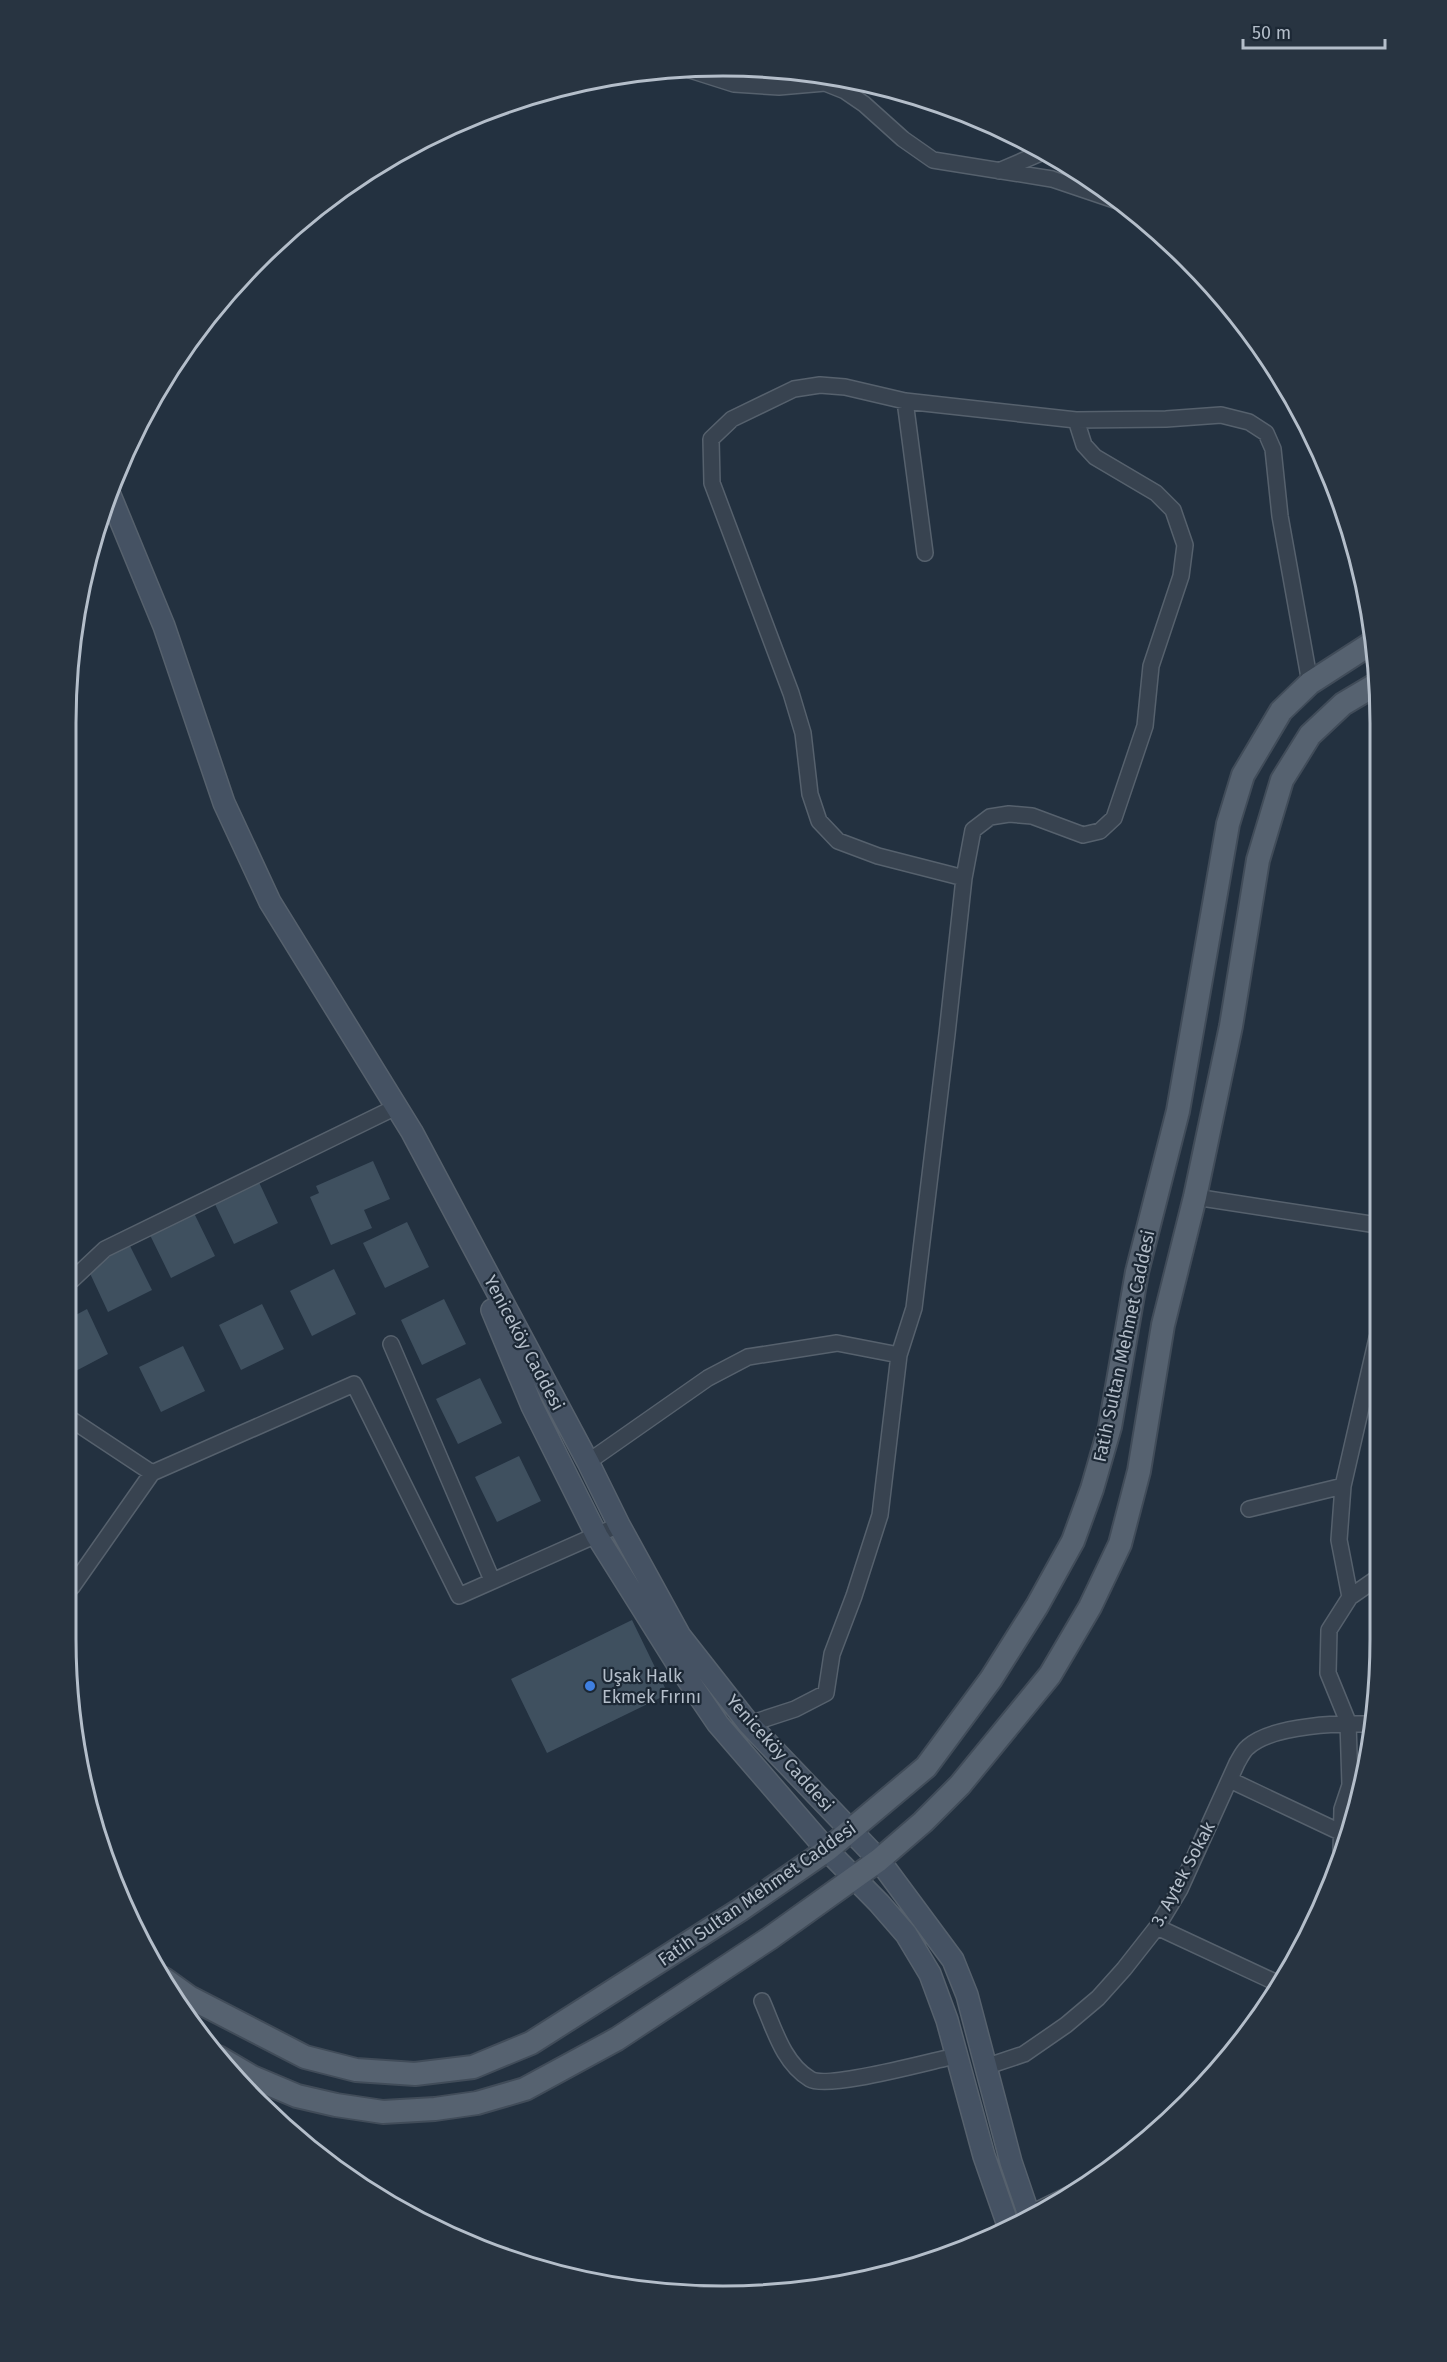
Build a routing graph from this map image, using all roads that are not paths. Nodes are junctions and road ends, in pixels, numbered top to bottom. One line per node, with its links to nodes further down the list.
1 (711, 77): 2 (street)
2 (818, 84)
3 (834, 86): 5 (street)
4 (1034, 156): 5 (street)
5 (997, 172): 6 (street)
6 (1091, 192)
7 (905, 401): 8 (street); 10 (street); 14 (street)
8 (1076, 420): 12 (street); 14 (street)
9 (115, 506): 15 (street)
10 (924, 553)
11 (1366, 647): 12 (main road, Fatih Sultan Mehmet Caddesi)
12 (1310, 683): 39 (main road, Fatih Sultan Mehmet Caddesi)
13 (1369, 688): 16 (main road, Fatih Sultan Mehmet Caddesi)
14 (964, 878): 21 (street)
15 (396, 1107): 18 (street); 19 (street)
16 (1195, 1197): 17 (street); 42 (main road, Fatih Sultan Mehmet Caddesi)
17 (1370, 1224)
18 (482, 1265): 24 (street, Yeniceköy Caddesi); 29 (street, Yeniceköy Caddesi)
19 (76, 1277)
20 (391, 1344): 30 (street)
21 (899, 1355): 24 (street); 35 (street)
22 (1370, 1368): 26 (street)
23 (76, 1423): 25 (street)
24 (588, 1462): 28 (street, Yeniceköy Caddesi)
25 (152, 1473): 30 (street); 31 (street)
26 (1343, 1486): 27 (street); 33 (street)
27 (1249, 1509)
28 (619, 1525): 29 (street); 35 (street, Yeniceköy Caddesi)
29 (597, 1536): 30 (street); 41 (street, Yeniceköy Caddesi)
30 (492, 1580)
31 (76, 1581)
32 (1370, 1583): 33 (street)
33 (1350, 1598): 34 (street)
34 (1348, 1722): 36 (street); 37 (street, 3. Aytek Sokak); 38 (street)
35 (749, 1724): 39 (street, Yeniceköy Caddesi)
36 (1365, 1724)
37 (1230, 1780): 40 (street); 44 (street, 3. Aytek Sokak)
38 (1342, 1826)
39 (851, 1830): 41 (main road, Fatih Sultan Mehmet Caddesi); 42 (street, Yeniceköy Caddesi)
40 (1337, 1843)
41 (827, 1850): 43 (street, Yeniceköy Caddesi); 46 (main road, Fatih Sultan Mehmet Caddesi)
42 (879, 1860): 43 (main road, Fatih Sultan Mehmet Caddesi); 49 (street, Yeniceköy Caddesi)
43 (854, 1878): 48 (street, Yeniceköy Caddesi); 50 (main road, Fatih Sultan Mehmet Caddesi)
44 (1157, 1927): 45 (street); 49 (street, 3. Aytek Sokak)
45 (1272, 1981)
46 (182, 1992)
47 (762, 2001): 48 (street)
48 (956, 2056): 52 (street, Yeniceköy Caddesi)
49 (985, 2067): 51 (street, Yeniceköy Caddesi)
50 (242, 2070)
51 (1027, 2210)
52 (1006, 2221)

